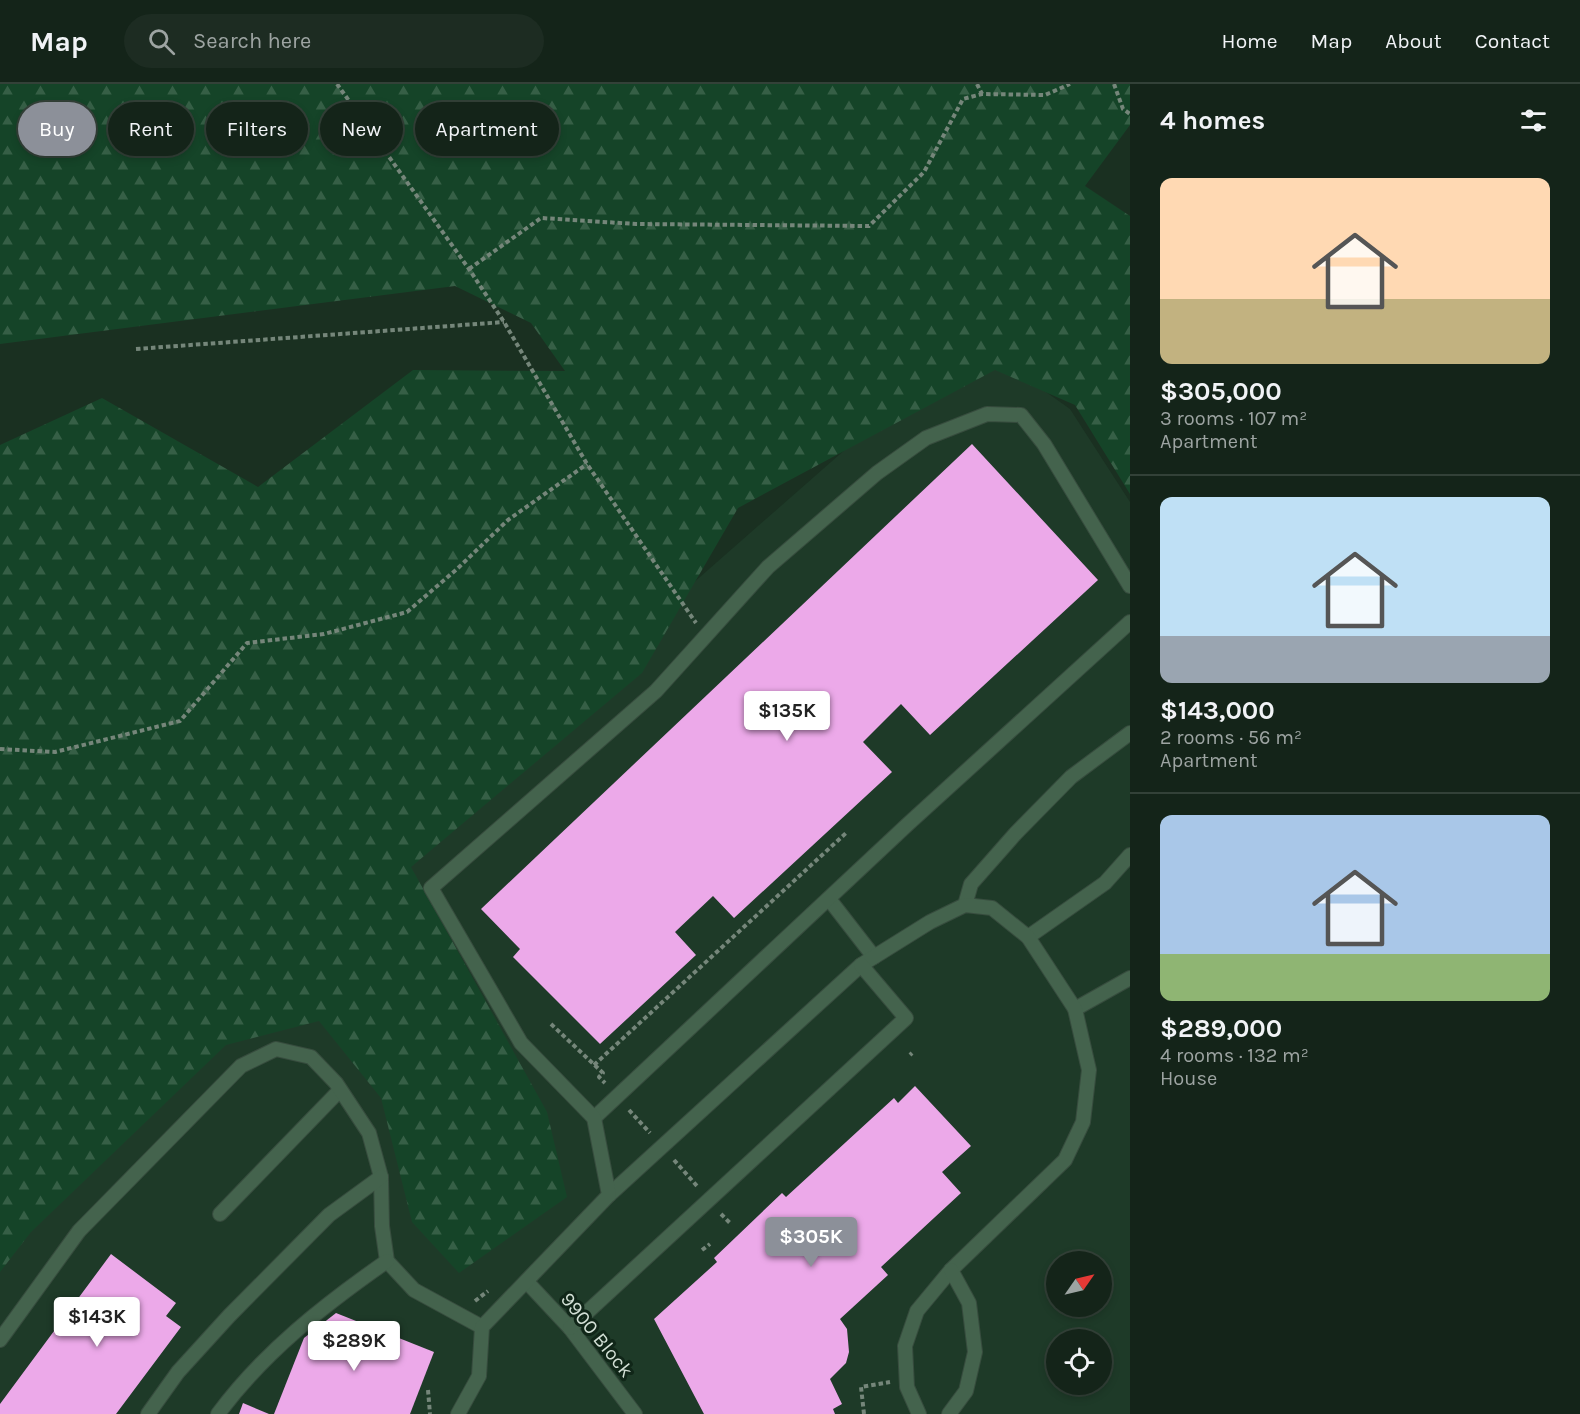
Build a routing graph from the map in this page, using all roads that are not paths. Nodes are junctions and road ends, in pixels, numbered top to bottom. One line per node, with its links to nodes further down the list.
1 (1130, 586): 13 (lane)
2 (1130, 622): 5 (lane)
3 (1130, 733): 6 (lane)
4 (1130, 855): 7 (lane)
5 (829, 899): 8 (lane); 13 (lane)
6 (965, 905): 7 (lane); 8 (lane)
7 (1028, 937): 11 (lane)
8 (874, 957): 9 (lane)
9 (861, 965): 15 (lane); 21 (lane)
10 (1130, 978): 11 (lane)
11 (1075, 1009): 18 (lane)
12 (340, 1090): 14 (lane); 16 (lane); 22 (lane)
13 (594, 1118): 15 (lane)
14 (381, 1177): 17 (lane); 23 (lane)
15 (609, 1195): 19 (lane)
16 (220, 1214)
17 (387, 1261): 20 (lane); 24 (lane)
18 (951, 1270): 27 (lane); 28 (lane)
19 (527, 1282): 20 (lane); 21 (lane, 9900 Block)
20 (482, 1327): 25 (lane)
21 (570, 1328): 26 (lane, 9900 Block)
22 (0, 1340)
23 (148, 1414)
24 (218, 1414)
25 (458, 1414)
26 (635, 1414)
27 (919, 1414)
28 (949, 1414)

